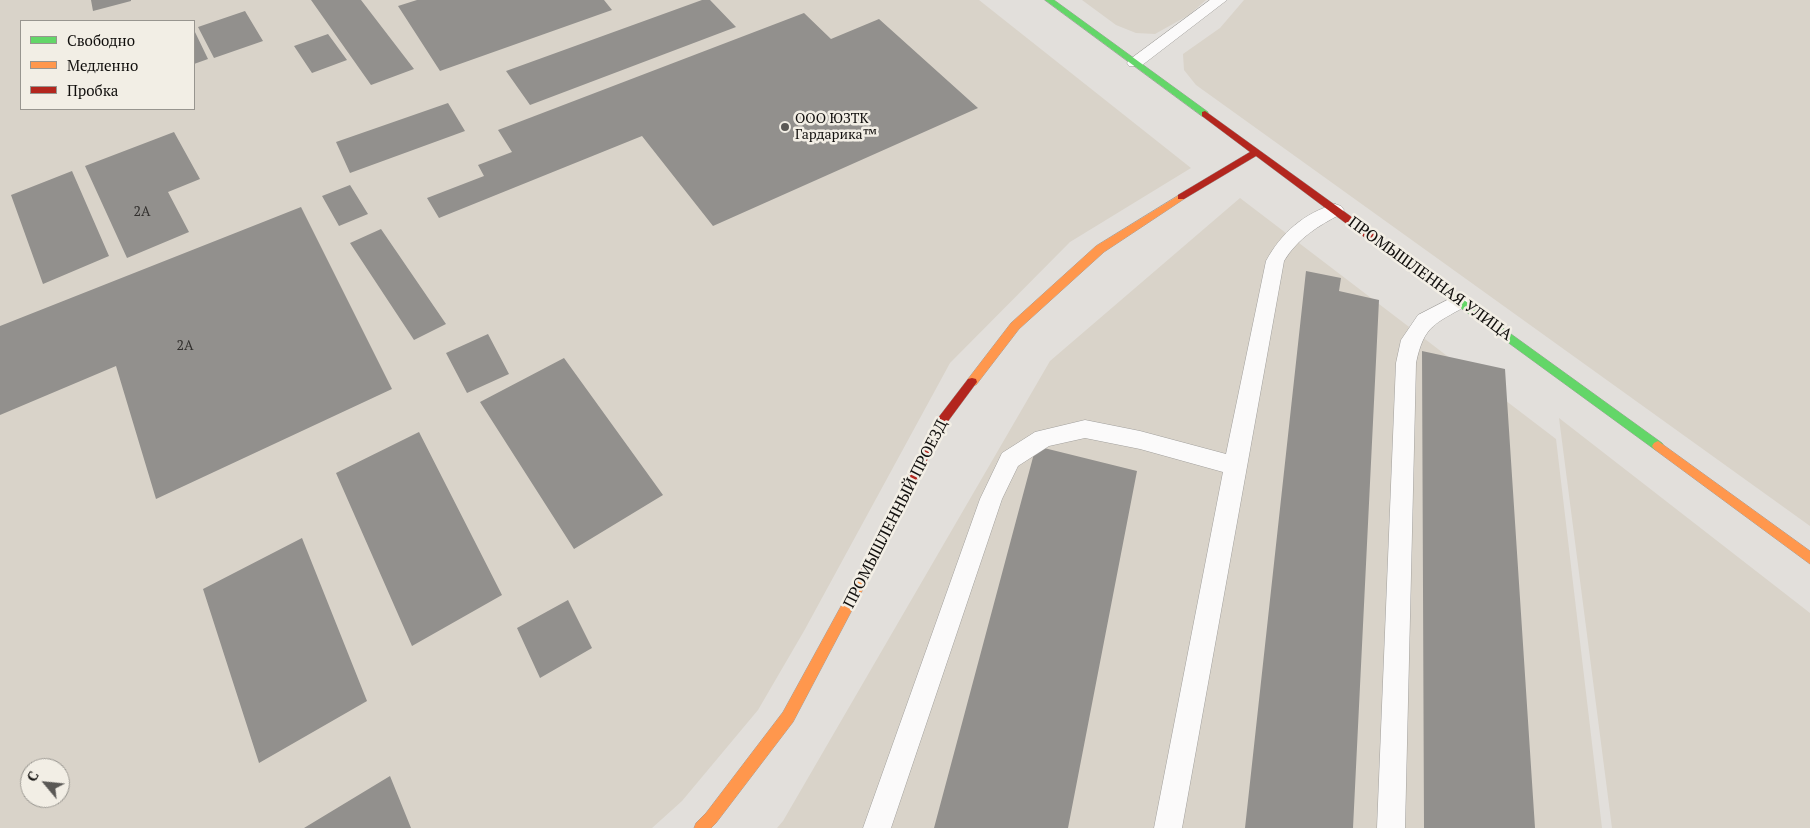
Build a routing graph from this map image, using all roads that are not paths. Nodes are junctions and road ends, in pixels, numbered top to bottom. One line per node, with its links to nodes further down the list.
1 (1049, 0): 3 (street, ПРОМЫШЛЕННАЯ УЛИЦА)
2 (1220, 0): 3 (lane)
3 (1135, 63): 4 (street, ПРОМЫШЛЕННАЯ УЛИЦА)
4 (1256, 152): 5 (street, ПРОМЫШЛЕННАЯ УЛИЦА); 9 (street, ПРОМЫШЛЕННЫЙ ПРОЕЗД)
5 (1335, 210): 6 (street, ПРОМЫШЛЕННАЯ УЛИЦА); 7 (lane)
6 (1459, 300): 8 (street, ПРОМЫШЛЕННАЯ УЛИЦА); 12 (lane)
7 (1235, 466): 10 (lane); 11 (lane)
8 (1810, 558)
9 (700, 828)
10 (877, 828)
11 (1168, 828)
12 (1391, 828)

